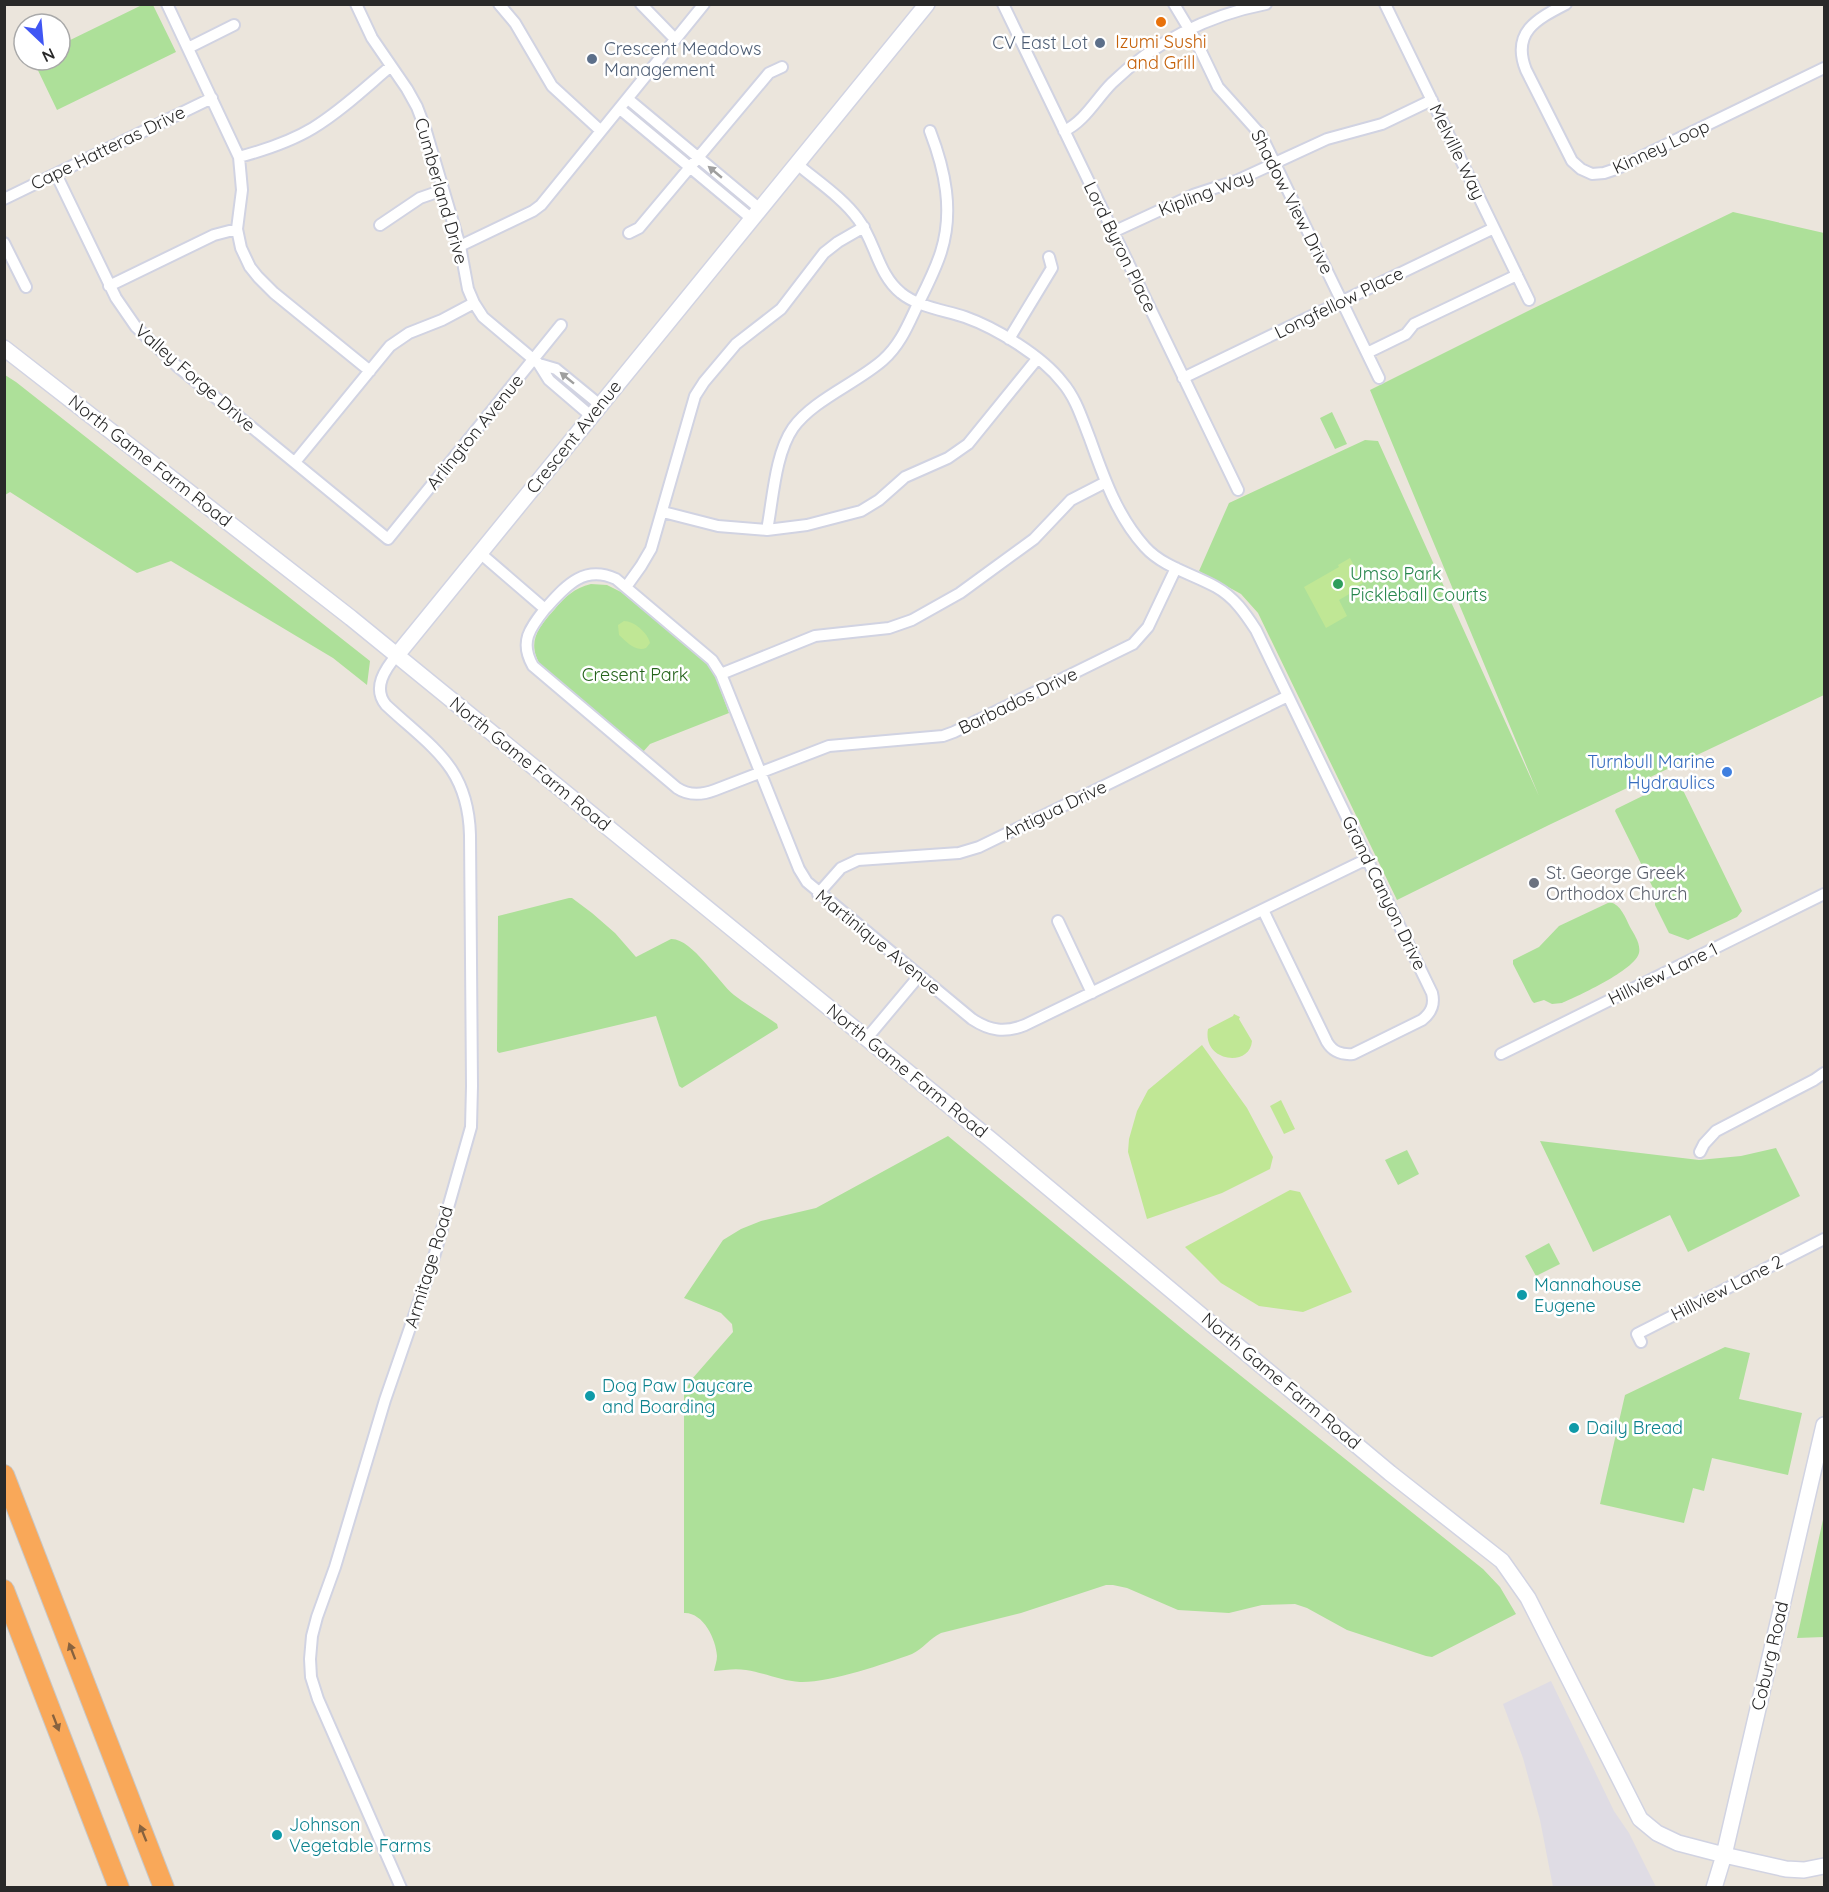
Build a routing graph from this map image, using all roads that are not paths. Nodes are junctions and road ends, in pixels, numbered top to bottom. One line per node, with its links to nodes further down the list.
1 (167, 4): 15 (street)
2 (356, 4): 16 (street, Cumberland Drive)
3 (499, 4): 23 (street)
4 (641, 4): 14 (street)
5 (704, 4): 14 (street)
6 (927, 4): 28 (main road, Crescent Avenue)
7 (1003, 4): 25 (street, Lord Byron Place)
8 (1174, 4): 13 (street, Shadow View Drive)
9 (1266, 4): 13 (street)
10 (1385, 4): 21 (street, Melville Way)
11 (1566, 4): 18 (street, Kinney Loop)
12 (234, 25): 15 (street)
13 (1190, 29): 25 (street); 29 (street, Shadow View Drive)
14 (675, 39): 20 (street)
15 (188, 48): 19 (street)
16 (391, 66): 26 (street); 32 (street, Cumberland Drive)
17 (782, 67): 27 (street)
18 (1824, 68)
19 (212, 98): 26 (street); 31 (street, Cape Hatteras Drive)
20 (628, 99): 22 (street); 27 (street)
21 (1432, 100): 29 (street, Kipling Way); 37 (street, Melville Way)
22 (620, 109): 23 (street); 30 (street)
23 (601, 131): 42 (street)
24 (930, 131): 49 (street)
25 (1064, 131): 39 (street, Lord Byron Place)
26 (239, 157): 38 (street)
27 (697, 157): 30 (street); 34 (street, one-way to 27)
28 (797, 164): 34 (main road, Crescent Avenue); 36 (street, Grand Canyon Drive)
29 (1275, 164): 39 (street, Kipling Way); 48 (street, Shadow View Drive)
30 (689, 166): 34 (street); 40 (street)
31 (56, 174): 33 (street, Cape Hatteras Drive); 45 (street, Valley Forge Drive)
32 (443, 190): 35 (street); 42 (street, Cumberland Drive)
33 (4, 198)
34 (756, 214): 60 (main road, Crescent Avenue)
35 (380, 225)
36 (864, 227): 49 (street, Grand Canyon Drive); 64 (street)
37 (1494, 228): 44 (street, Melville Way); 48 (street, Longfellow Place)
38 (237, 229): 45 (street); 57 (street)
39 (1113, 232): 58 (street, Lord Byron Place)
40 (629, 233)
41 (4, 243): 46 (street)
42 (460, 246): 50 (street, Cumberland Drive)
43 (1049, 256): 52 (street)
44 (1517, 275): 47 (street, Melville Way); 54 (street)
45 (109, 286): 61 (street, Valley Forge Drive)
46 (26, 287)
47 (1529, 300)
48 (1342, 301): 54 (street, Shadow View Drive); 58 (street, Longfellow Place)
49 (919, 302): 52 (street, Grand Canyon Drive); 65 (street)
50 (474, 303): 56 (street, Cumberland Drive); 57 (street)
51 (561, 325): 56 (street, Arlington Avenue)
52 (1009, 339): 55 (street, Grand Canyon Drive)
53 (4, 348): 71 (main road, North Game Farm Road)
54 (1367, 353): 59 (street, Shadow View Drive)
55 (1037, 359): 62 (street, Grand Canyon Drive); 65 (street)
56 (537, 362): 60 (street, Cumberland Drive); 66 (street, Arlington Avenue)
57 (370, 371): 61 (street)
58 (1183, 378): 63 (street, Lord Byron Place)
59 (1379, 378)
60 (596, 410): 67 (main road, Crescent Avenue)
61 (295, 462): 66 (street, Valley Forge Drive)
62 (1106, 482): 68 (street, Grand Canyon Drive); 72 (street)
63 (1238, 490)
64 (663, 512): 65 (street); 69 (street)
65 (767, 530)
66 (388, 539)
67 (480, 553): 70 (street); 71 (main road, Crescent Avenue)
68 (1176, 568): 73 (street, Grand Canyon Drive); 74 (street, Barbados Drive)
69 (626, 587): 70 (street, Martinique Avenue); 72 (street, Martinique Avenue)
70 (545, 609): 74 (street, Barbados Drive)
71 (397, 654): 82 (main road, North Game Farm Road); 95 (street, Armitage Road)
72 (721, 674): 74 (street, Martinique Avenue)
73 (1288, 696): 75 (street, Grand Canyon Drive); 76 (street, Antigua Drive)
74 (761, 772): 76 (street, Martinique Avenue)
75 (1367, 859): 78 (street, Martinique Avenue); 78 (street, Grand Canyon Drive)
76 (818, 894): 80 (street, Martinique Avenue)
77 (1824, 894): 83 (street, Hillview Lane 1)
78 (1263, 910): 81 (street, Martinique Avenue)
79 (1058, 921): 81 (street)
80 (919, 976): 81 (street, Martinique Avenue); 82 (street)
81 (1092, 993)
82 (867, 1038): 91 (main road, North Game Farm Road)
83 (1502, 1054)
84 (1824, 1073): 85 (street)
85 (1700, 1152)
86 (1824, 1239): 87 (street, Hillview Lane 2)
87 (1641, 1342)
88 (1824, 1425): 91 (main road, Coburg Road)
89 (4, 1475): 94 (highway, one-way to 89)
90 (4, 1590): 93 (highway, one-way to 93)
91 (1724, 1855): 92 (main road, North Game Farm Road); 96 (main road, Coburg Road)
92 (1824, 1866)
93 (119, 1887)
94 (164, 1887)
95 (401, 1887)
96 (1714, 1887)

